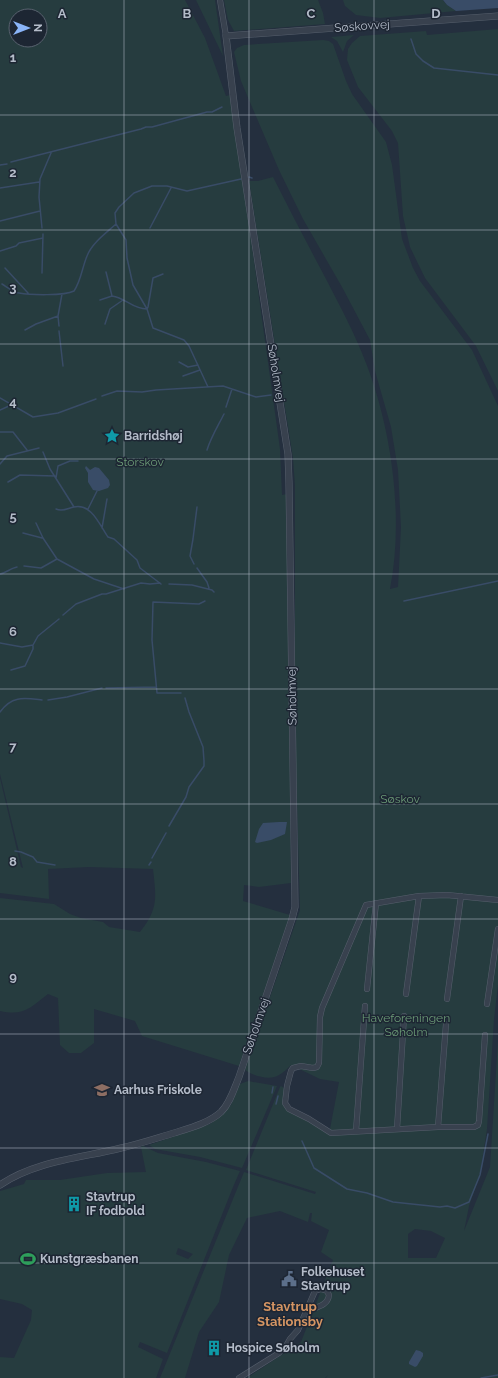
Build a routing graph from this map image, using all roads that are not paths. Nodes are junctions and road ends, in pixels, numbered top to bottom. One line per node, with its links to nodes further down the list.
1 (220, 0): 3 (street)
2 (498, 16): 3 (street, Søskovvej)
3 (226, 36): 20 (street, Søholmvej)
4 (419, 896): 5 (street); 7 (street); 10 (street)
5 (461, 896): 6 (street); 11 (street)
6 (498, 900)
7 (376, 903): 9 (street); 19 (street)
8 (498, 929): 12 (street)
9 (367, 989)
10 (406, 994)
11 (447, 999)
12 (487, 1004)
13 (365, 1006): 19 (street)
14 (404, 1016): 18 (street)
15 (446, 1024): 17 (street)
16 (485, 1035): 17 (street)
17 (438, 1126): 18 (street)
18 (397, 1129): 19 (street)
19 (356, 1131)
20 (0, 1185)
21 (307, 1311): 21 (street); 22 (street)
22 (239, 1378)

